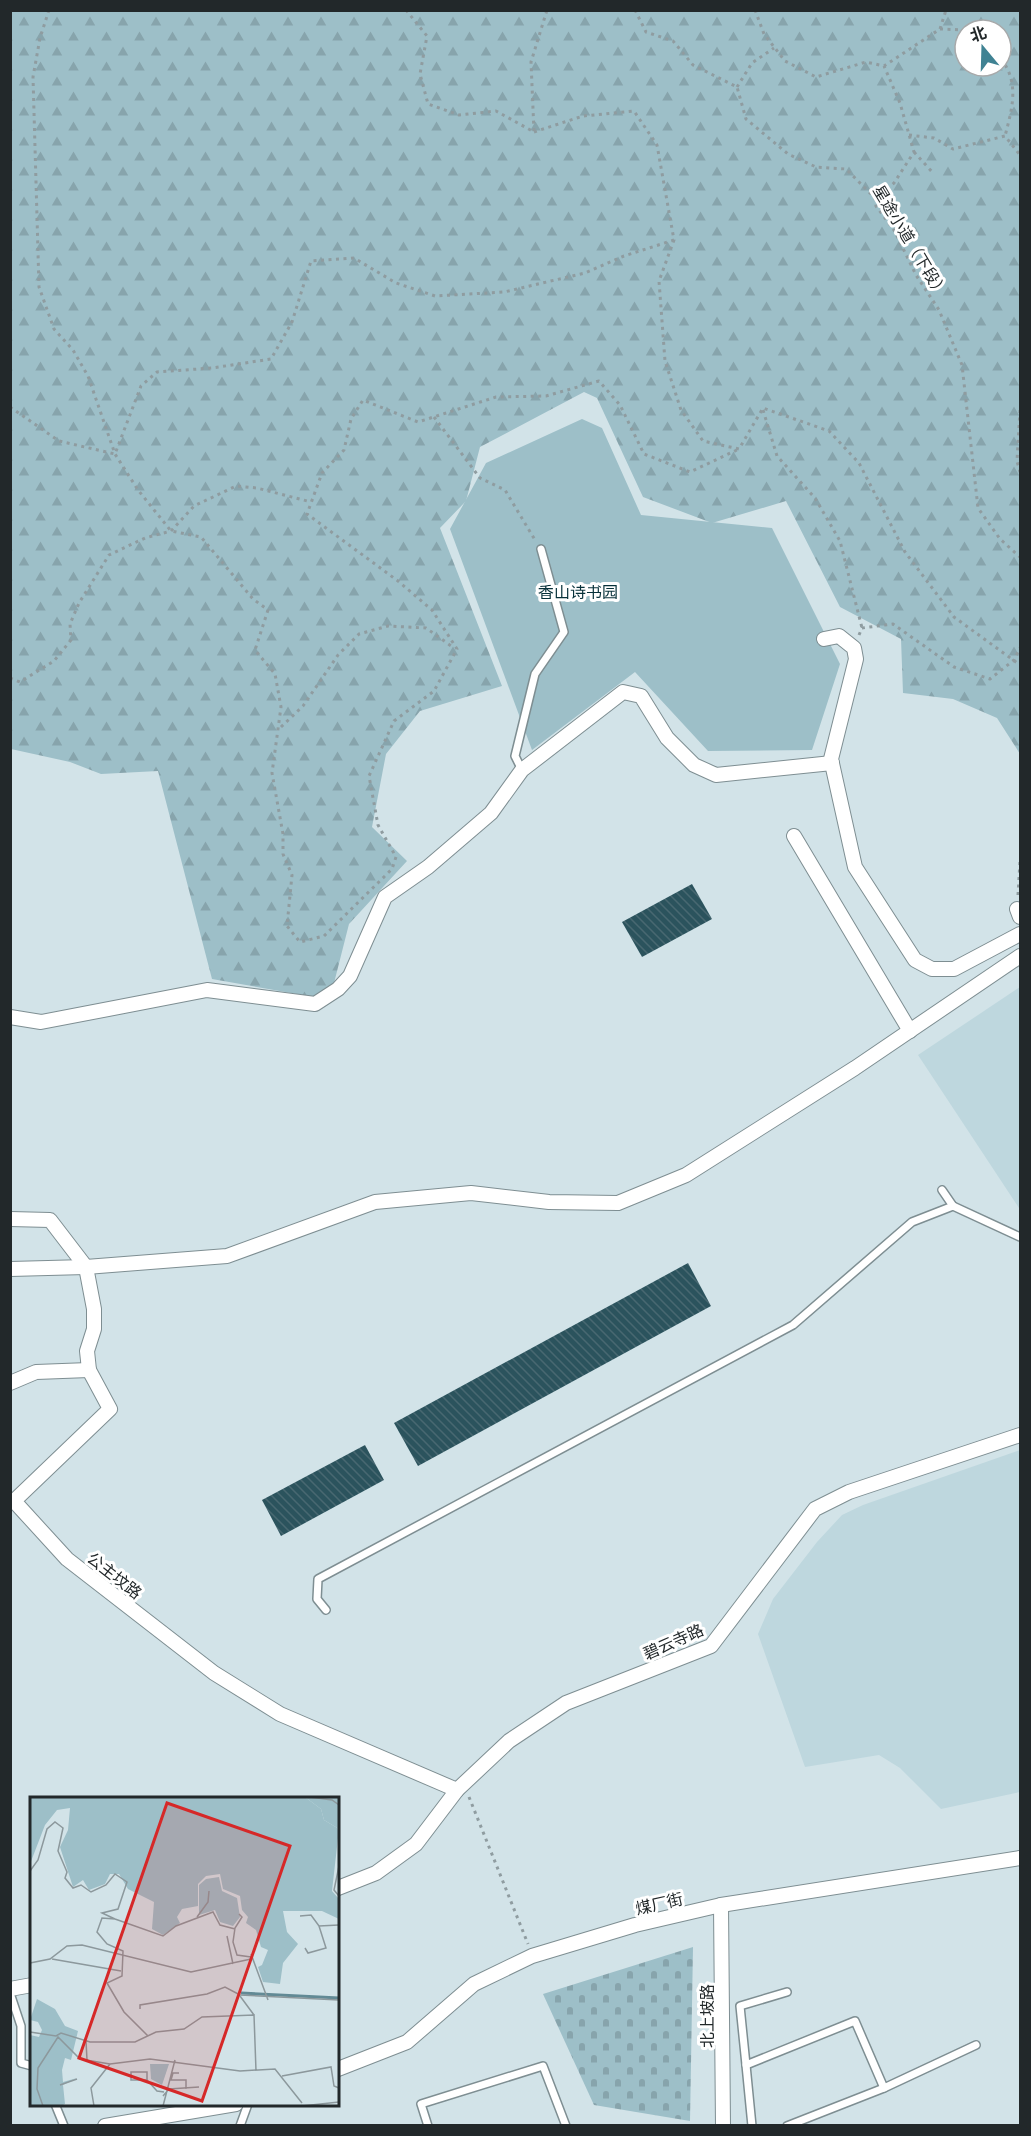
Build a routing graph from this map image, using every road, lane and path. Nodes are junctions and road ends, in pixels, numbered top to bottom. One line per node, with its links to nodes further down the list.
1 (49, 10): 26 (path)
2 (405, 10): 13 (path)
3 (547, 10): 13 (path)
4 (635, 10): 12 (path)
5 (755, 10): 9 (path)
6 (946, 10): 7 (path)
7 (940, 29): 8 (path); 10 (path)
8 (953, 30)
9 (775, 48): 10 (path); 12 (path)
10 (884, 66): 14 (path)
11 (1010, 78): 15 (path)
12 (737, 87): 19 (path, 星途小道（下段）)
13 (534, 132): 20 (path)
14 (909, 135): 15 (path); 16 (path)
15 (1005, 136): 17 (path)
16 (914, 152): 18 (path); 19 (path)
17 (1020, 155)
18 (934, 174)
19 (874, 198): 31 (path, 星途小道（下段）)
20 (674, 240): 25 (path); 26 (path)
21 (10, 407): 26 (path)
22 (763, 408): 25 (path); 32 (path); 37 (path)
23 (1020, 410): 27 (path)
24 (434, 417): 25 (path); 28 (path); 30 (path)
25 (740, 449)
26 (115, 454): 29 (path)
27 (1020, 472)
28 (311, 502): 29 (path); 36 (path)
29 (171, 531): 39 (path); 40 (path)
30 (541, 549): 42 (lane)
31 (1020, 557)
32 (862, 628): 34 (path); 37 (path)
33 (824, 639): 34 (street)
34 (854, 648): 41 (street)
35 (1020, 648): 37 (path)
36 (457, 649): 40 (path); 40 (path)
37 (1014, 660): 38 (path)
38 (1020, 664)
39 (10, 678)
40 (279, 728)
41 (832, 764): 42 (street); 46 (street)
42 (522, 770): 48 (street)
43 (794, 836): 49 (street)
44 (1020, 861): 45 (path)
45 (1019, 913)
46 (1020, 934)
47 (1020, 956): 49 (street)
48 (10, 1017)
49 (910, 1031): 54 (street)
50 (942, 1190): 51 (lane)
51 (953, 1206): 53 (lane); 59 (lane)
52 (10, 1219): 54 (street)
53 (1020, 1237)
54 (86, 1267): 55 (street); 56 (street)
55 (10, 1269)
56 (89, 1371): 57 (street); 60 (street, 公主坟路)
57 (10, 1383)
58 (1020, 1435): 60 (street, 碧云寺路)
59 (326, 1610)
60 (460, 1787): 62 (street, 碧云寺路); 64 (path)
61 (1020, 1858): 63 (street, 煤厂街)
62 (339, 1888)
63 (721, 1905): 64 (street, 煤厂街); 81 (street, 北上坡路)
64 (532, 1956): 71 (street, 煤厂街)
65 (30, 1986): 66 (street)
66 (10, 1991): 69 (lane)
67 (787, 1992): 70 (lane)
68 (976, 2045): 72 (lane)
69 (30, 2065)
70 (746, 2065): 72 (lane); 82 (lane)
71 (339, 2069)
72 (884, 2088): 83 (lane)
73 (56, 2106): 76 (lane)
74 (224, 2106): 77 (street)
75 (247, 2106): 78 (lane)
76 (64, 2126)
77 (105, 2126)
78 (240, 2126)
79 (428, 2126): 80 (lane)
80 (566, 2126)
81 (723, 2126)
82 (752, 2126)
83 (787, 2126)

